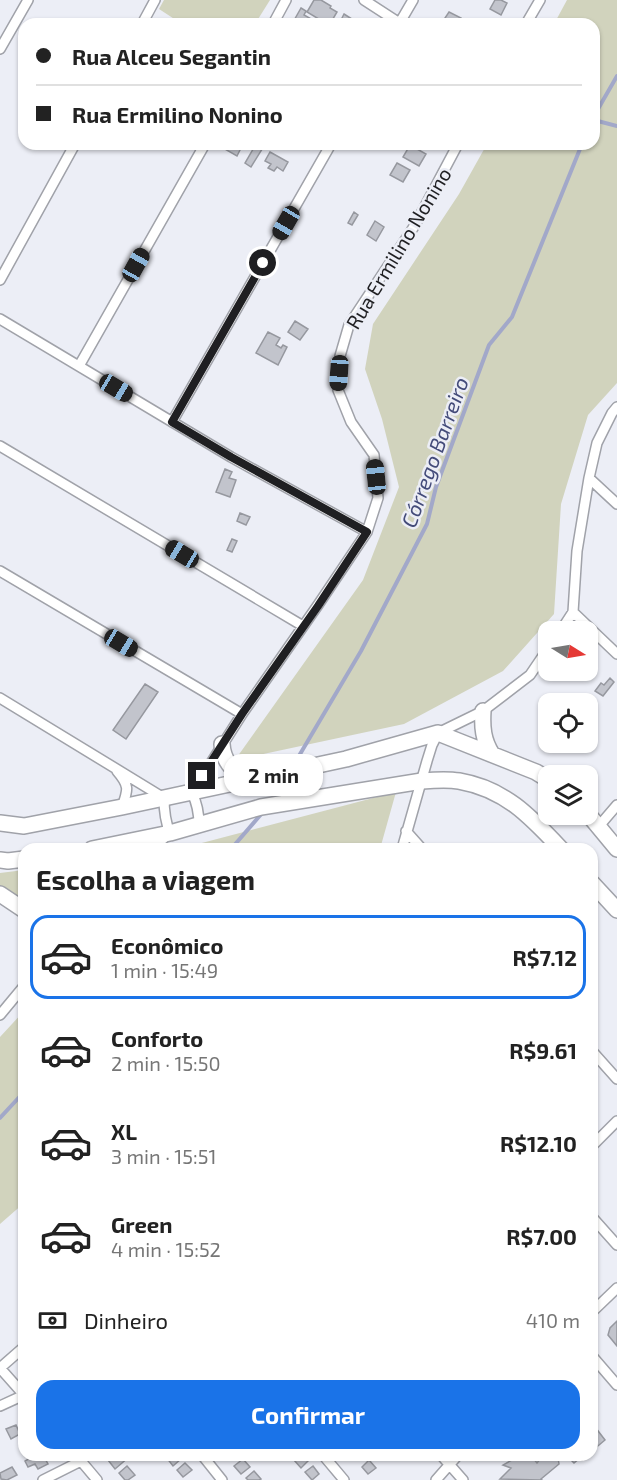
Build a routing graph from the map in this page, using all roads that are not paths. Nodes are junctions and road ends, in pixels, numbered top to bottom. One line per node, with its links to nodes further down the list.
1 (28, 0): 12 (street)
2 (155, 0): 7 (street)
3 (286, 0): 8 (street)
4 (364, 0): 9 (street)
5 (413, 0): 10 (street)
6 (540, 0): 11 (street)
7 (144, 18)
8 (276, 18)
9 (391, 18)
10 (403, 18)
11 (530, 18)
12 (0, 48)
13 (72, 150): 17 (street)
14 (202, 150): 19 (street)
15 (328, 150): 21 (street)
16 (455, 150): 25 (street, Rua Ermilino Nonino)
17 (0, 280)
18 (0, 319): 19 (street)
19 (79, 366): 21 (street)
20 (615, 412): 23 (street)
21 (172, 422): 25 (street)
22 (0, 446): 29 (street)
23 (588, 478): 24 (street); 27 (street)
24 (617, 504)
25 (367, 532): 29 (street, Rua Ermilino Nonino)
26 (0, 571): 34 (street)
27 (573, 612): 28 (street); 30 (street)
28 (567, 621)
29 (303, 626): 34 (street, Rua Ermilino Nonino)
30 (617, 654)
31 (538, 663): 33 (street)
32 (0, 698): 38 (street)
33 (483, 711): 35 (street); 37 (main road)
34 (242, 714): 36 (street, Rua Ermilino Nonino)
35 (438, 733): 37 (main road); 40 (main road); 41 (street)
36 (222, 744): 40 (main road); 42 (street, Rua Ermilino Nonino)
37 (492, 754): 39 (main road)
38 (112, 765): 43 (street); 45 (street)
39 (538, 773)
40 (245, 780): 42 (main road)
41 (422, 780): 47 (main road); 49 (street); 55 (main road)
42 (192, 792): 43 (main road); 47 (street)
43 (164, 798): 45 (main road); 50 (street)
44 (617, 806): 48 (street)
45 (122, 807): 46 (main road)
46 (0, 823)
47 (199, 825): 50 (main road)
48 (599, 826): 56 (main road)
49 (406, 831): 53 (street); 54 (street)
50 (170, 833): 51 (main road); 52 (street)
51 (123, 843)
52 (158, 843)
53 (403, 843)
54 (417, 843)
55 (555, 843)
56 (617, 849)
57 (0, 860): 58 (main road)
58 (18, 860)
59 (598, 889): 62 (main road)
60 (0, 894): 61 (main road)
61 (18, 906)
62 (617, 910)
63 (18, 993): 64 (street)
64 (0, 1015)
65 (598, 1057): 66 (street)
66 (617, 1079)
67 (617, 1121): 68 (street)
68 (598, 1140)
69 (598, 1224): 70 (street)
70 (617, 1245)
71 (617, 1288): 72 (street)
72 (598, 1306)
73 (18, 1352): 75 (street)
74 (598, 1363): 76 (street)
75 (0, 1368): 77 (street)
76 (617, 1385)
77 (18, 1388)
78 (18, 1398): 79 (street)
79 (0, 1406)
80 (73, 1461): 87 (street)
81 (81, 1461): 88 (street)
82 (207, 1461): 89 (street)
83 (328, 1461): 90 (street)
84 (446, 1461): 86 (street)
85 (452, 1461): 86 (street)
86 (449, 1464): 91 (street); 92 (street)
87 (43, 1480)
88 (97, 1480)
89 (222, 1480)
90 (344, 1480)
91 (436, 1480)
92 (463, 1480)

